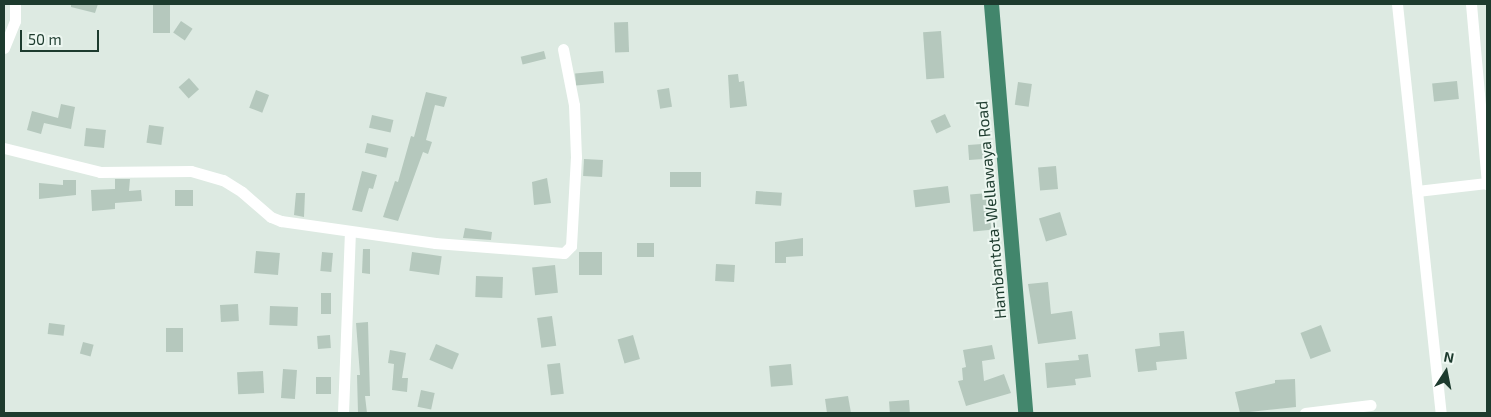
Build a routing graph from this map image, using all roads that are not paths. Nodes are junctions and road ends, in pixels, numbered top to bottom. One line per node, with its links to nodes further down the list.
1 (15, 4): 5 (street)
2 (991, 4): 13 (highway, Hambantota-Wellawaya Road)
3 (1397, 4): 9 (street)
4 (1471, 4): 8 (street)
5 (4, 48)
6 (563, 49): 10 (street)
7 (4, 148): 10 (street)
8 (1487, 183): 9 (street)
9 (1417, 191): 15 (street)
10 (350, 231): 12 (street)
11 (1371, 404): 14 (street)
12 (343, 413)
13 (1025, 413)
14 (1304, 413)
15 (1441, 413)

